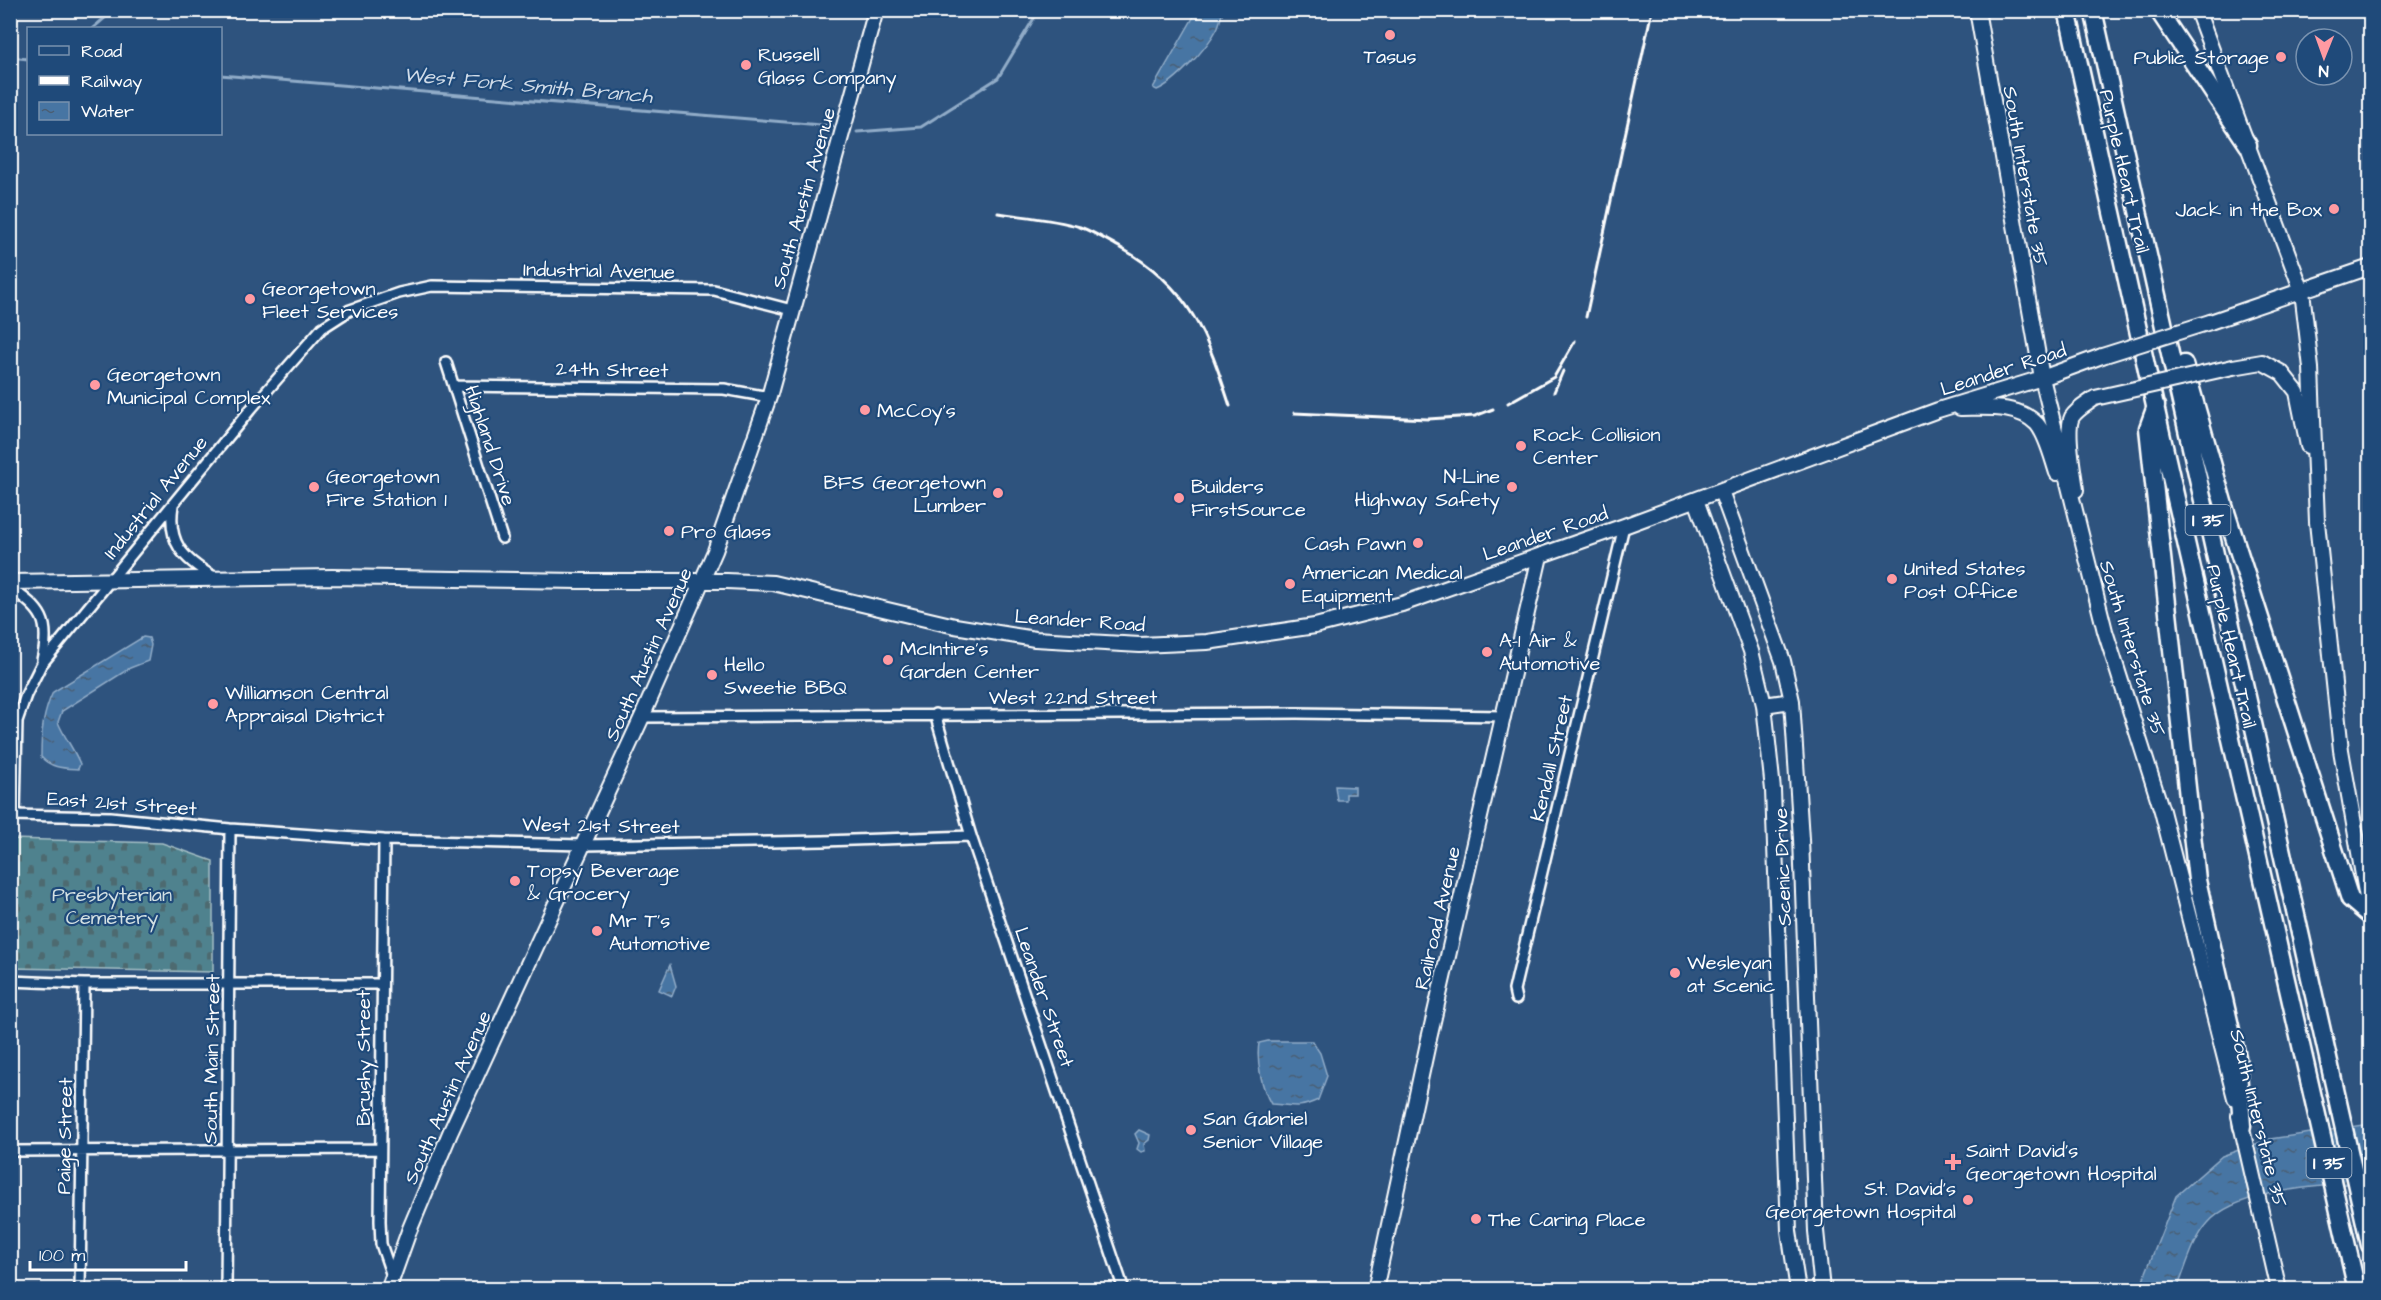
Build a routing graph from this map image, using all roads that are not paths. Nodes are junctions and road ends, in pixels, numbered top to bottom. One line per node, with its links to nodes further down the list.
1 (876, 10): 13 (main road, South Austin Avenue)
2 (1977, 10): 15 (main road, South Interstate 35)
3 (2058, 10): 8 (highway)
4 (2067, 10): 8 (highway, Purple Heart Trail / I 35)
5 (2093, 10): 10 (highway, Purple Heart Trail / I 35)
6 (2158, 10): 9 (highway)
7 (2197, 10): 9 (main road)
8 (2090, 111): 18 (highway, Purple Heart Trail / I 35)
9 (2248, 145): 12 (main road)
10 (2133, 182): 46 (highway); 63 (highway, Purple Heart Trail / I 35)
11 (2370, 267): 12 (main road, Leander Road)
12 (2302, 291): 15 (main road, Leander Road, bridge); 20 (main road)
13 (792, 310): 17 (main road, South Austin Avenue); 23 (street, Industrial Avenue)
14 (446, 363): 16 (street, Highland Drive)
15 (2042, 378): 19 (main road, Leander Road); 25 (main road, South Interstate 35)
16 (454, 386): 17 (street, 24th Street); 26 (street, Highland Drive)
17 (769, 397): 30 (main road, South Austin Avenue)
18 (2157, 405): 56 (highway); 72 (highway, Purple Heart Trail / I 35)
19 (1945, 408): 21 (main road, Leander Road); 25 (main road)
20 (2317, 486): 25 (main road, bridge); 46 (main road)
21 (1721, 491): 22 (main road, Leander Road); 34 (main road, Scenic Drive)
22 (1696, 500): 24 (main road, Leander Road); 35 (main road, Scenic Drive)
23 (174, 504): 28 (street); 29 (street, Industrial Avenue)
24 (1624, 526): 27 (main road, Leander Road); 53 (street, Kendall Street)
25 (2080, 537): 56 (main road, South Interstate 35)
26 (502, 538)
27 (1540, 556): 30 (main road, Leander Road); 37 (main road, Railroad Avenue)
28 (216, 578): 29 (main road, Leander Road); 30 (main road, Leander Road)
29 (111, 580): 31 (main road, Leander Road); 33 (street, Industrial Avenue)
30 (703, 580): 38 (main road, South Austin Avenue)
31 (10, 582)
32 (10, 588): 33 (street)
33 (40, 665): 39 (street, Industrial Avenue)
34 (1792, 701): 35 (main road); 40 (main road, Scenic Drive)
35 (1764, 705): 41 (main road, Scenic Drive)
36 (935, 714): 37 (street, West 22nd Street); 38 (street, West 22nd Street); 43 (street, Leander Street)
37 (1505, 716): 68 (main road, Railroad Avenue)
38 (642, 717): 45 (main road, South Austin Avenue)
39 (13, 815): 42 (street, East 21st Street)
40 (1800, 819): 41 (main road); 52 (main road, Scenic Drive)
41 (1773, 820): 51 (main road, Scenic Drive)
42 (230, 829): 44 (street, West 21st Street); 49 (street, South Main Street)
43 (971, 836): 45 (street, West 21st Street); 67 (street, Leander Street)
44 (384, 840): 45 (street, West 21st Street); 50 (street, Brushy Street)
45 (583, 845): 64 (main road, South Austin Avenue)
46 (2370, 915)
47 (10, 981): 48 (street)
48 (84, 984): 49 (street); 57 (street, Paige Street)
49 (230, 984): 50 (street); 58 (street, South Main Street)
50 (382, 984): 59 (street, Brushy Street)
51 (1781, 992): 52 (main road); 54 (main road, Scenic Drive)
52 (1806, 992): 55 (main road, Scenic Drive)
53 (1516, 999)
54 (1786, 1116): 55 (main road); 61 (main road, Scenic Drive)
55 (1811, 1116): 62 (main road, Scenic Drive)
56 (2242, 1126): 71 (main road, South Interstate 35)
57 (82, 1149): 58 (street); 60 (street); 65 (street, Paige Street)
58 (228, 1149): 59 (street); 66 (street, South Main Street)
59 (380, 1149): 64 (street, Brushy Street)
60 (10, 1151)
61 (1789, 1231): 62 (main road); 69 (main road, Scenic Drive)
62 (1816, 1231): 70 (main road, Scenic Drive)
63 (2370, 1245)
64 (390, 1283)
65 (80, 1290)
66 (226, 1290)
67 (1124, 1290)
68 (1375, 1290)
69 (1798, 1290)
70 (1822, 1290)
71 (2279, 1290)
72 (2357, 1290)

